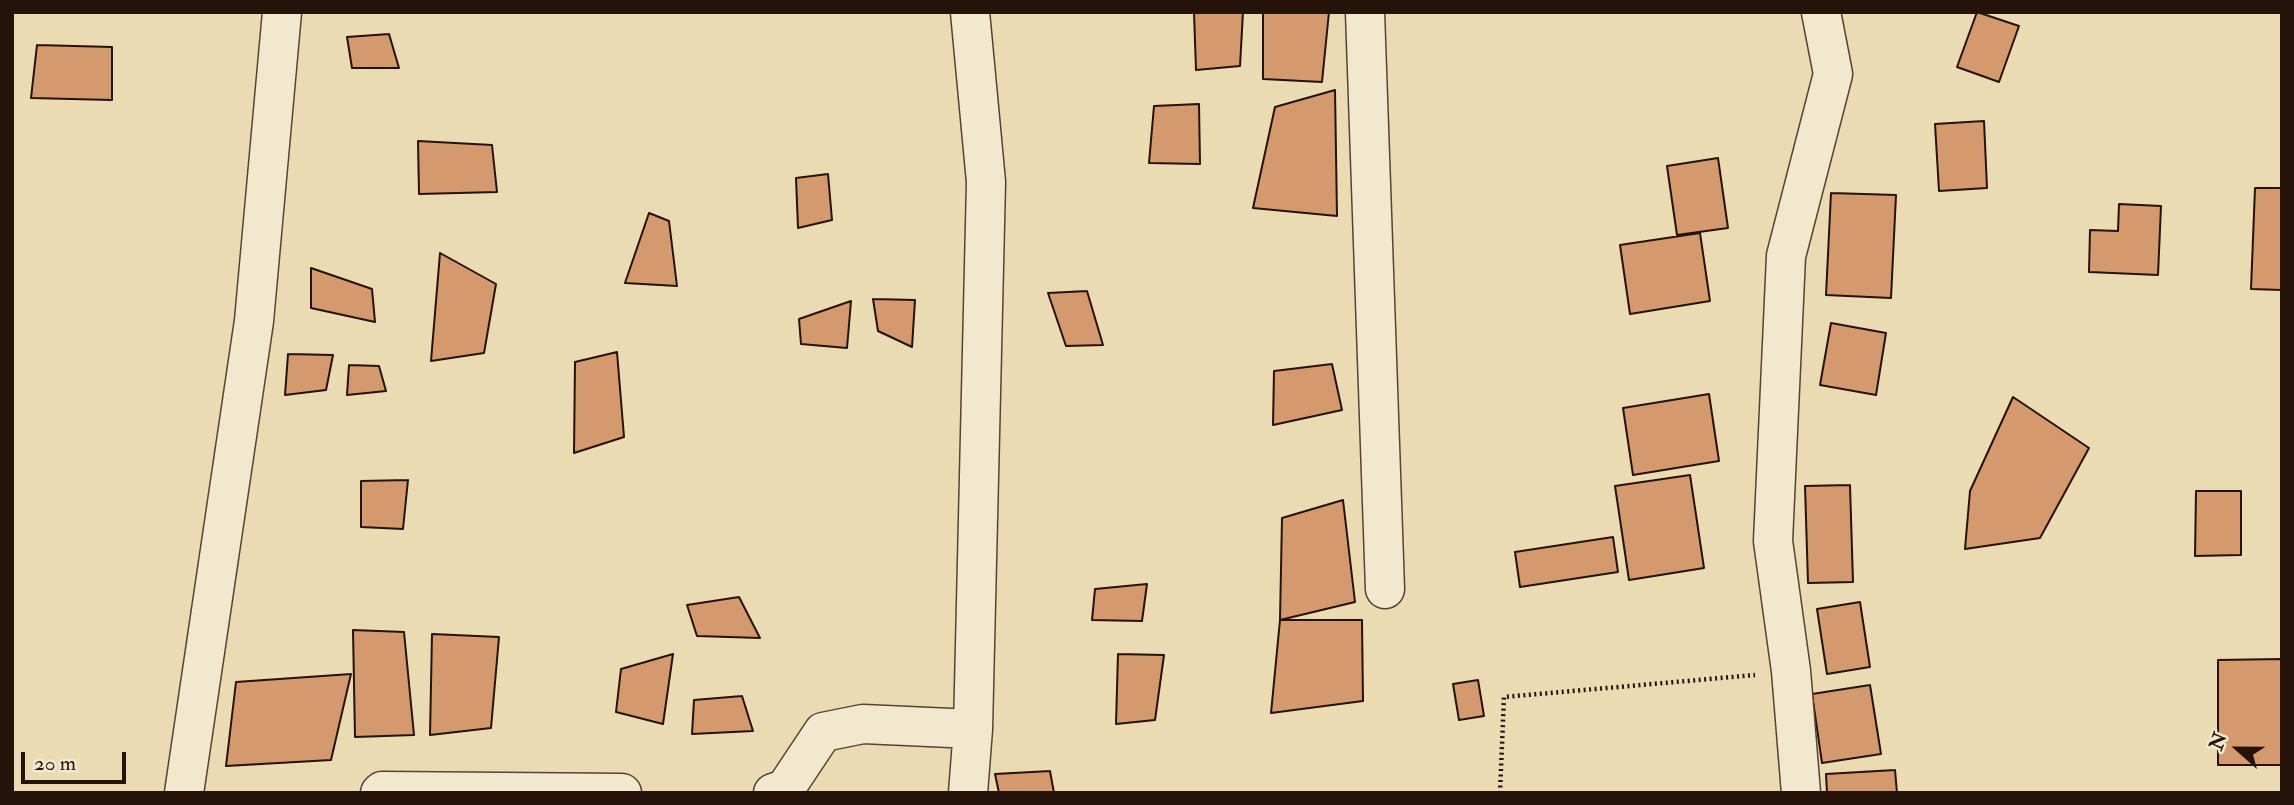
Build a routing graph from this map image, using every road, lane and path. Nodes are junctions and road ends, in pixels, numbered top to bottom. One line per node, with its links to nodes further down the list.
1 (282, 12): 8 (street)
2 (970, 12): 7 (street)
3 (1365, 12): 5 (street)
4 (1821, 12): 6 (street)
5 (1385, 589)
6 (1791, 671): 13 (path); 14 (street)
7 (973, 729): 11 (street); 12 (street)
8 (184, 793)
9 (380, 793): 10 (street)
10 (622, 793)
11 (773, 793)
12 (968, 793)
13 (1500, 793)
14 (1801, 793)

